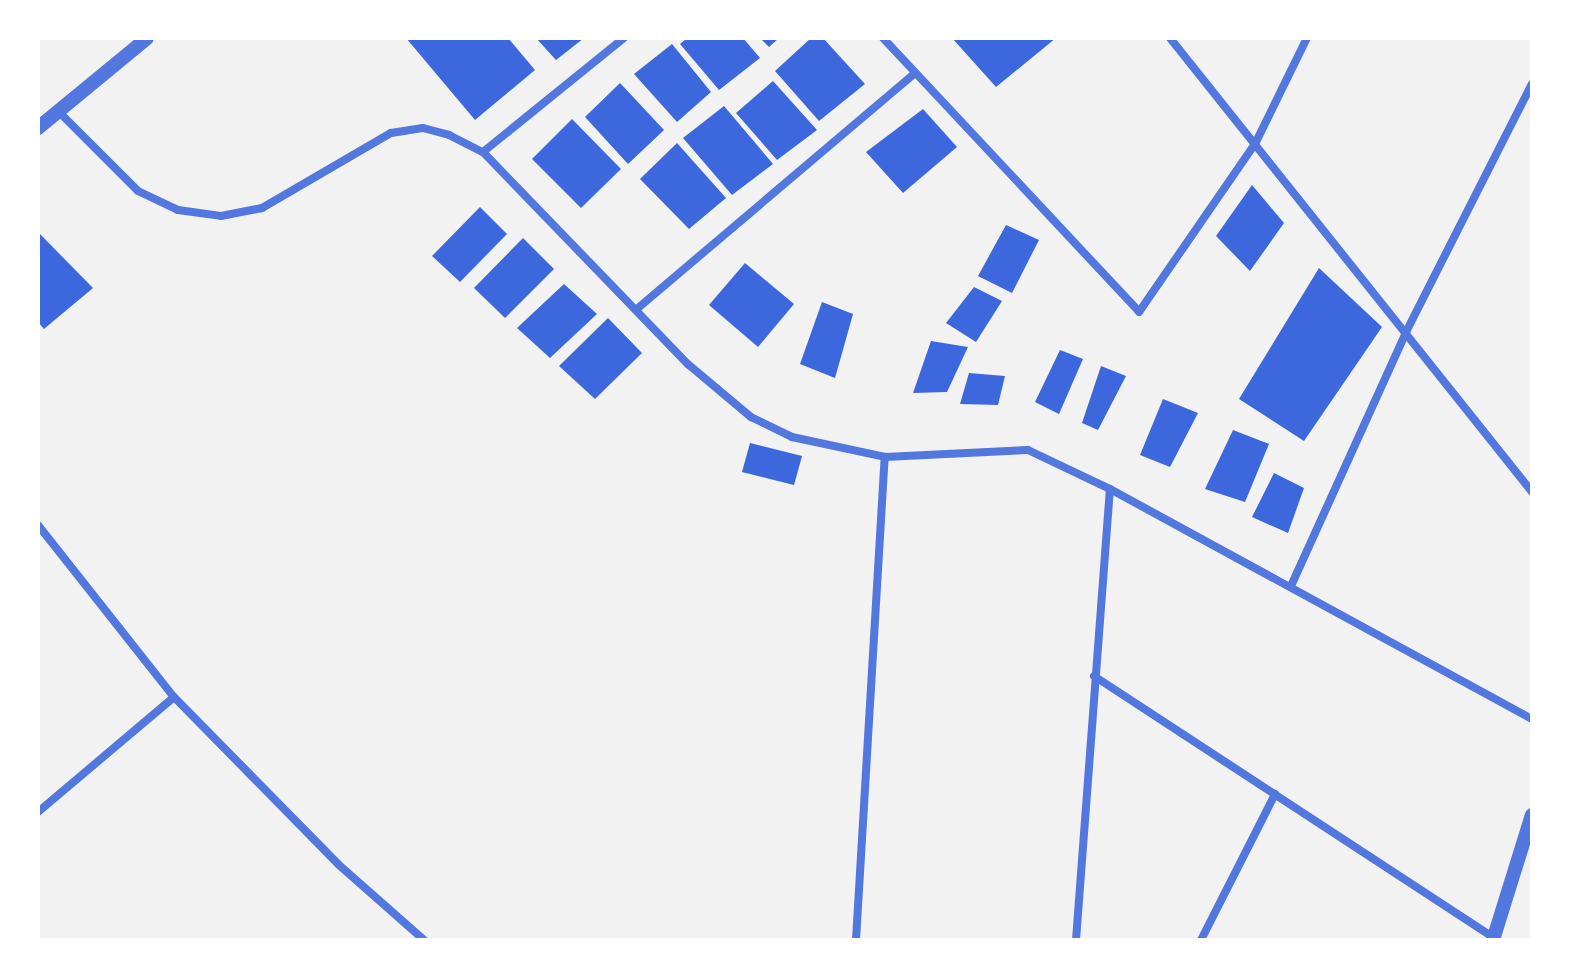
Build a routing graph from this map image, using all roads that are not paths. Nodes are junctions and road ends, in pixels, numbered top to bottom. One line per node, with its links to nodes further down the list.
1 (147, 38): 8 (street)
2 (624, 38): 11 (street)
3 (883, 38): 6 (street)
4 (1170, 38): 10 (street)
5 (1307, 38): 10 (street)
6 (915, 73): 10 (street); 12 (street)
7 (1532, 84): 13 (street)
8 (58, 111): 9 (street); 11 (street)
9 (38, 128)
10 (1255, 144): 13 (street)
11 (483, 152): 12 (street)
12 (638, 308): 14 (street)
13 (1406, 332): 16 (street); 18 (street)
14 (885, 457): 15 (street); 27 (street)
15 (1110, 489): 18 (street); 19 (street)
16 (1532, 492)
17 (40, 531): 20 (street)
18 (1291, 586): 21 (street)
19 (1094, 676): 22 (street); 28 (street)
20 (174, 697): 23 (street); 26 (street)
21 (1532, 719)
22 (1275, 794): 25 (street); 29 (street)
23 (38, 812)
24 (1532, 815): 25 (street)
25 (1495, 939)
26 (424, 940)
27 (856, 940)
28 (1076, 940)
29 (1201, 940)

